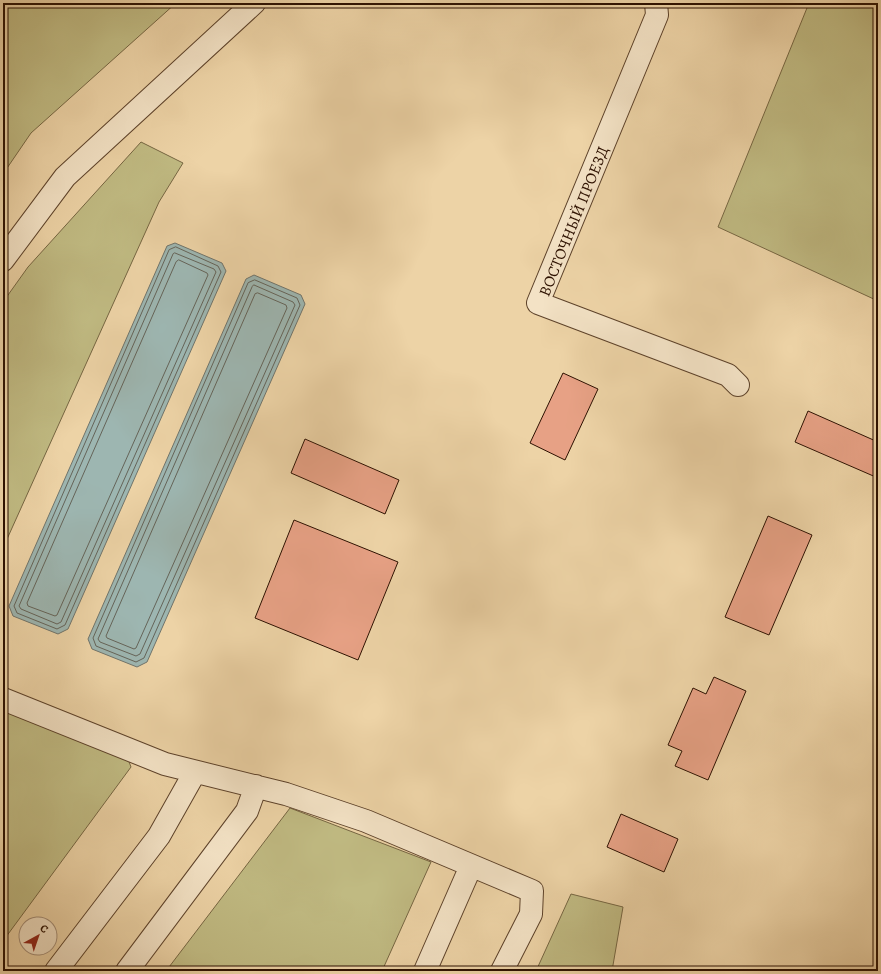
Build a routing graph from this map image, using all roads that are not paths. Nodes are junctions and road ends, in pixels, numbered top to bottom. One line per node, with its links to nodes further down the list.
1 (254, 3): 3 (lane)
2 (656, 3): 4 (lane, ВОСТОЧНЫЙ ПРОЕЗД)
3 (3, 260)
4 (738, 385)
5 (3, 699): 6 (lane)
6 (195, 772): 7 (lane); 9 (lane)
7 (256, 786): 8 (lane); 10 (lane)
8 (471, 866): 11 (lane); 12 (lane)
9 (56, 971)
10 (127, 971)
11 (425, 971)
12 (502, 971)

